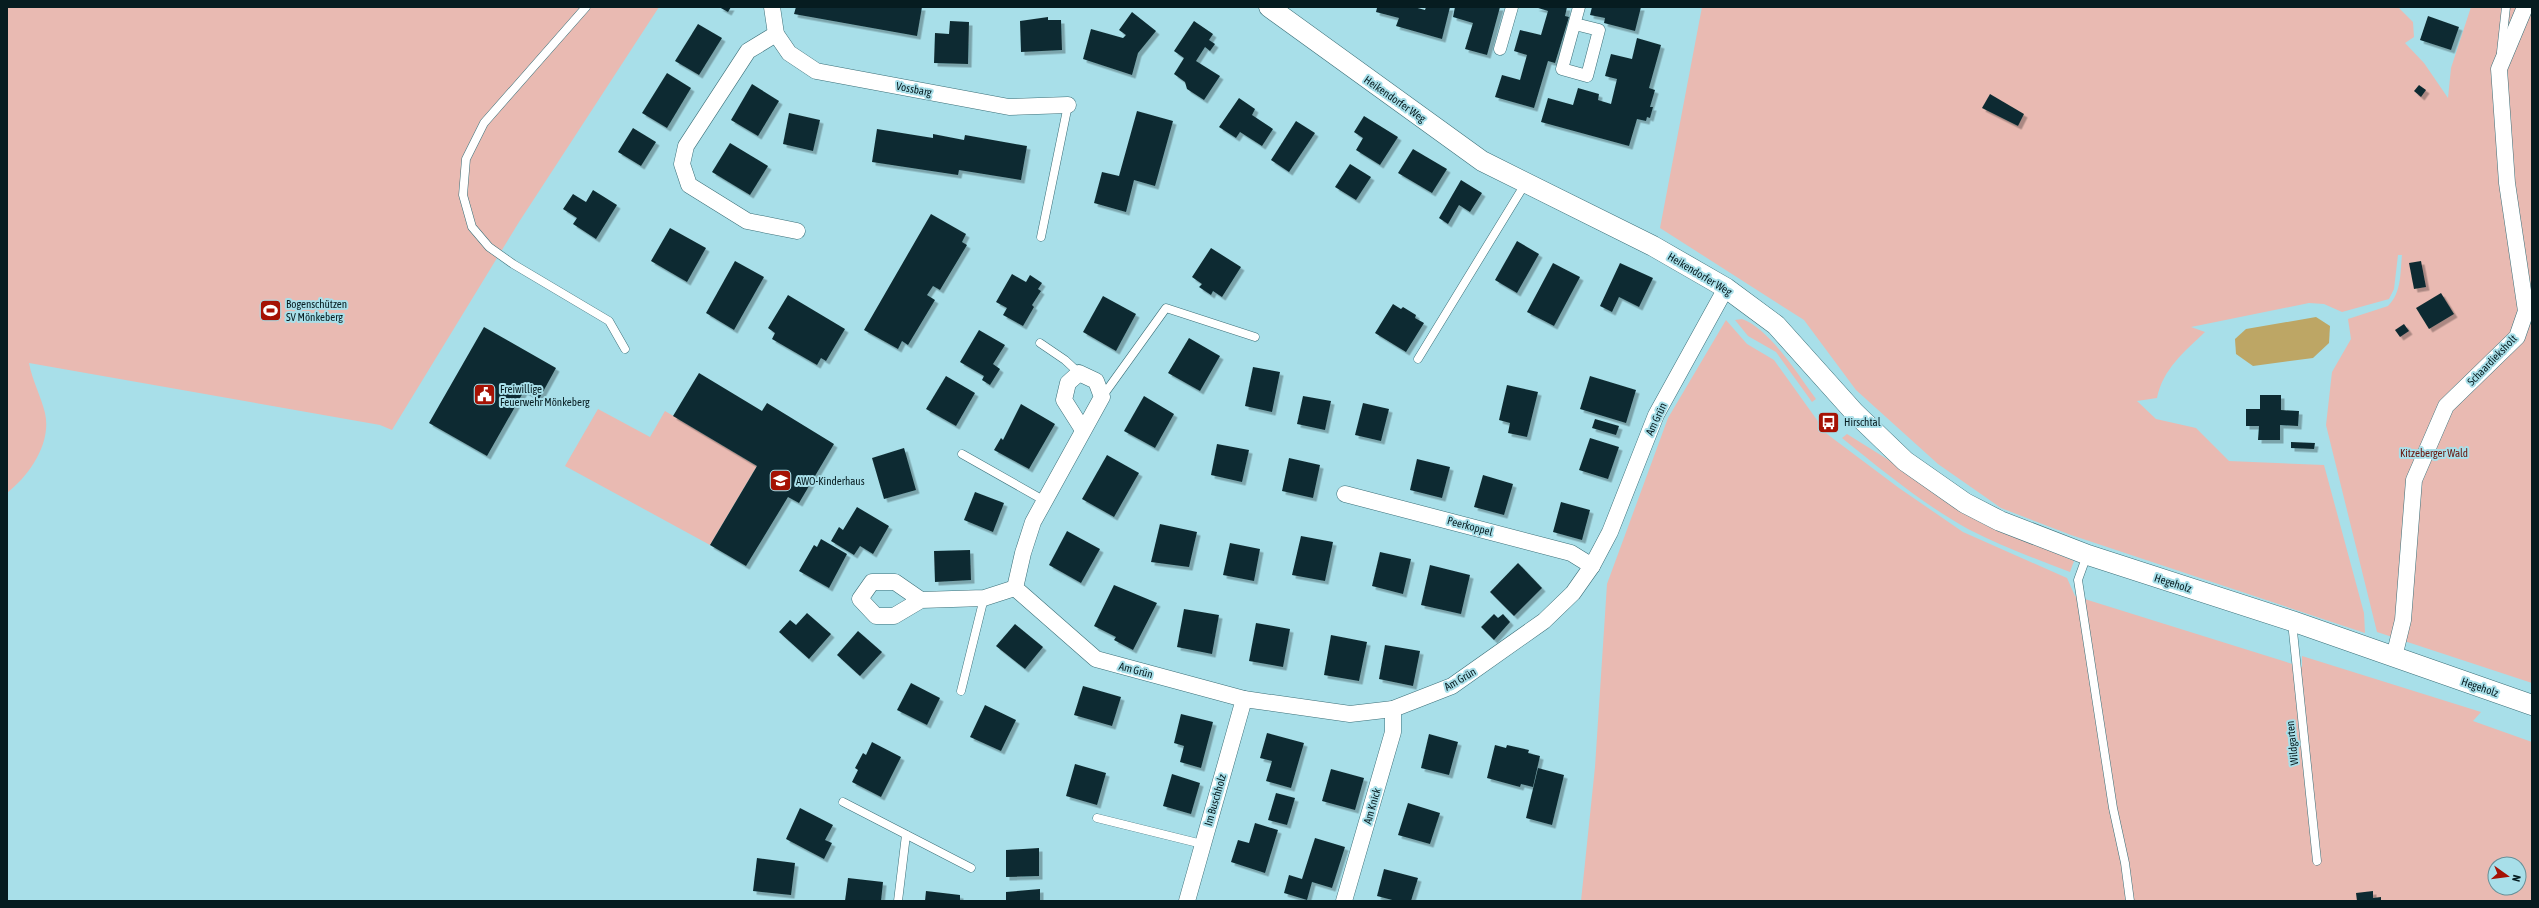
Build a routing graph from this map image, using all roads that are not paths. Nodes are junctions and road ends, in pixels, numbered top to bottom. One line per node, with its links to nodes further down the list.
1 (586, 7): 19 (lane)
2 (772, 7): 9 (street, Vossbarg)
3 (1269, 7): 13 (street, Heikendorfer Weg)
4 (1512, 7): 10 (street)
5 (1580, 7): 8 (street)
6 (2506, 7): 11 (lane)
7 (2526, 7): 11 (street, Schaardieksholt)
8 (1575, 24)
9 (776, 34): 12 (street, Vossbarg); 14 (street)
10 (1500, 49)
11 (2499, 69): 34 (street, Schaardieksholt)
12 (1068, 106): 15 (lane)
13 (1525, 184): 16 (street, Heikendorfer Weg); 20 (lane)
14 (797, 231)
15 (1040, 237)
16 (1726, 288): 23 (street, Heikendorfer Weg); 29 (street, Am Grün)
17 (1255, 337): 22 (lane)
18 (1040, 343): 21 (lane)
19 (625, 350)
20 (1418, 359)
21 (1079, 373): 22 (street); 24 (street)
22 (1102, 397): 24 (street)
23 (1846, 403): 28 (street, Hegeholz)
24 (1083, 430): 27 (street)
25 (962, 454): 27 (lane)
26 (1345, 494): 29 (street, Peerkoppel)
27 (1045, 501): 30 (street)
28 (2088, 555): 33 (street, Hegeholz); 48 (lane)
29 (1592, 566): 38 (street, Am Grün)
30 (1015, 588): 31 (street); 36 (street, Am Grün)
31 (984, 598): 32 (street); 35 (lane)
32 (920, 600)
33 (2292, 622): 34 (street, Hegeholz); 43 (lane, Wildgarten)
34 (2394, 657): 37 (street, Hegeholz)
35 (961, 691)
36 (1244, 699): 38 (street, Am Grün); 42 (street, Im Buschholz)
37 (2532, 705)
38 (1393, 709): 47 (street, Am Knick)
39 (843, 802): 41 (lane)
40 (1097, 818): 42 (lane)
41 (906, 834): 44 (lane); 45 (lane)
42 (1202, 844): 46 (street, Im Buschholz)
43 (2317, 861)
44 (971, 868)
45 (898, 901)
46 (1187, 901)
47 (1344, 901)
48 (2130, 901)

